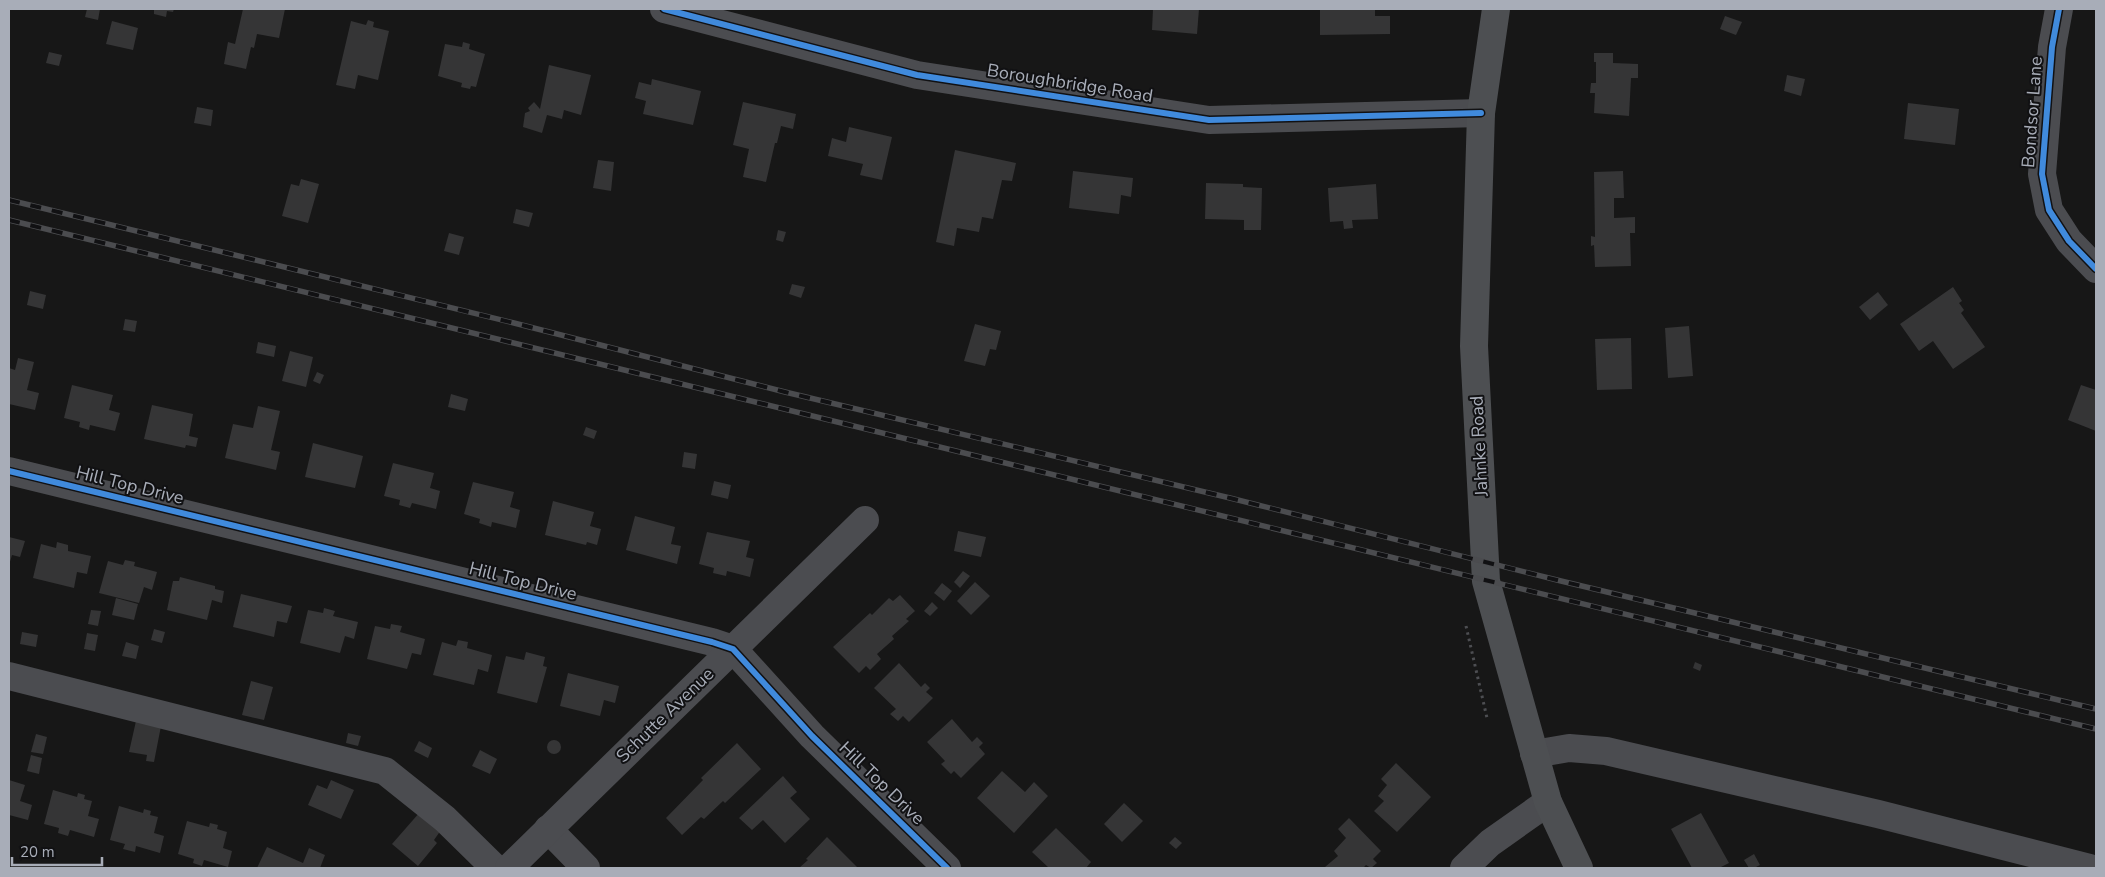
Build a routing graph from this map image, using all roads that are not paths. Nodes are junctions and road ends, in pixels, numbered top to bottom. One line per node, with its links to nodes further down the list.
1 (664, 9): 4 (street, Boroughbridge Road)
2 (1496, 9): 4 (main road, Jahnke Road)
3 (2059, 9): 5 (street, Bondsor Lane)
4 (1481, 113): 10 (main road, Jahnke Road)
5 (2096, 269)
6 (9, 471): 8 (street, Hill Top Drive)
7 (865, 520): 8 (street, Schutte Avenue)
8 (732, 649): 12 (street, Schutte Avenue); 16 (street, Hill Top Drive)
9 (9, 676): 13 (street)
10 (1534, 754): 11 (main road, Jahnke Road); 19 (street)
11 (1548, 802): 17 (street); 18 (main road, Jahnke Road)
12 (548, 829): 14 (street, Schutte Avenue); 15 (street)
13 (495, 868)
14 (509, 868)
15 (586, 868)
16 (947, 868)
17 (1464, 868)
18 (1579, 868)
19 (2090, 868)

